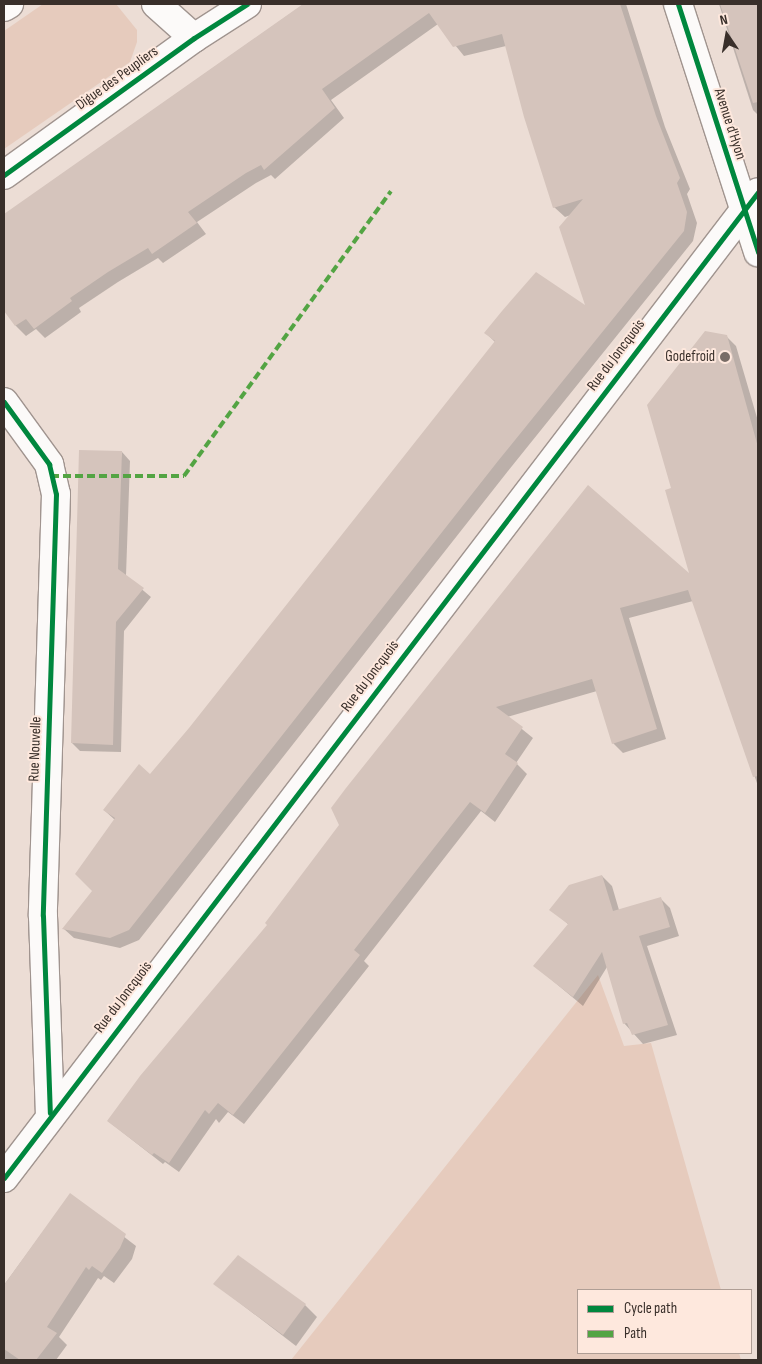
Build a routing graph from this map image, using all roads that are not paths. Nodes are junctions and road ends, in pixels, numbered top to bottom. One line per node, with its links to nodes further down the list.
1 (9, 4): 5 (street)
2 (156, 4): 6 (street)
3 (247, 4): 6 (street, Digue des Peupliers)
4 (678, 4): 8 (street, Avenue d'Hyon)
5 (4, 7)
6 (194, 38): 7 (street, Digue des Peupliers)
7 (4, 175)
8 (751, 200): 9 (street, Avenue d'Hyon); 11 (street, Rue du Joncquois)
9 (758, 252)
10 (4, 402): 11 (street, Rue Nouvelle)
11 (50, 1113): 12 (street, Rue du Joncquois)
12 (4, 1178)

